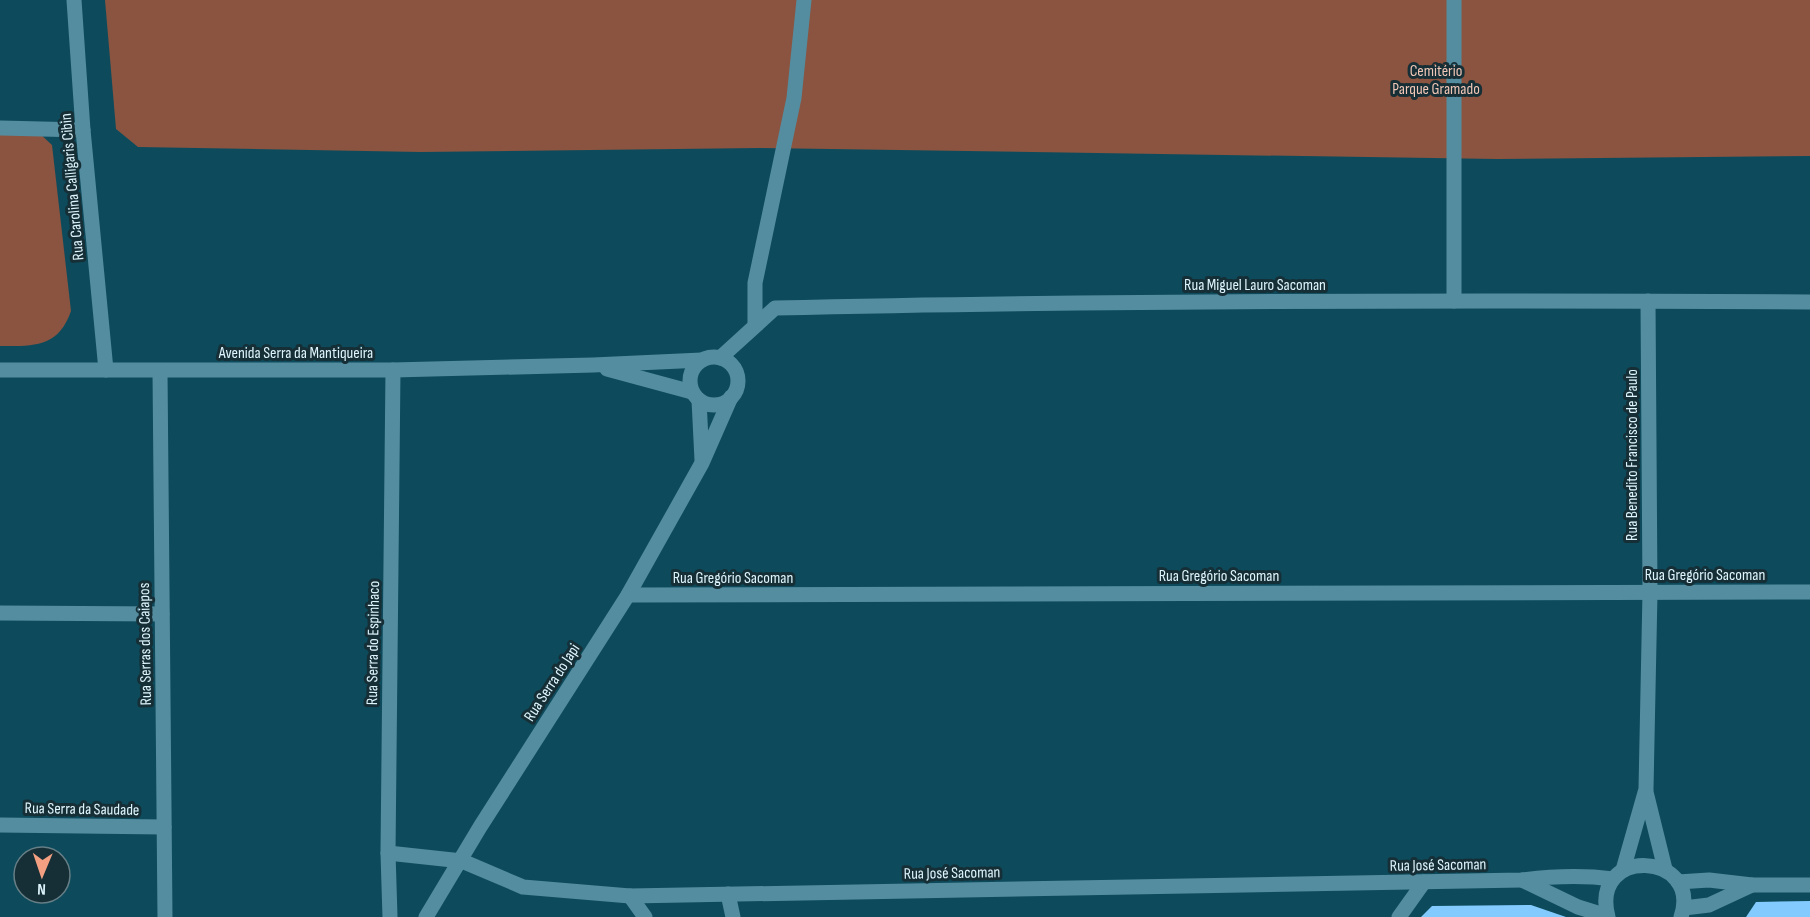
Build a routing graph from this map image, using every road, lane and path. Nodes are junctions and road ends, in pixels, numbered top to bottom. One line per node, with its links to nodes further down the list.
1 (74, 0): 5 (street, Rua Carolina Calligaris Cibin)
2 (804, 0): 9 (street)
3 (1454, 0): 6 (street)
4 (0, 128): 5 (street)
5 (83, 130): 14 (street, Rua Carolina Calligaris Cibin)
6 (1454, 301): 7 (street, Rua Miguel Lauro Sacoman); 9 (street, Rua Miguel Lauro Sacoman)
7 (1648, 301): 8 (street, Rua Miguel Lauro Sacoman); 20 (street, Rua Benedito Francisco de Paulo)
8 (1810, 302)
9 (755, 325): 10 (street, Rua Miguel Lauro Sacoman)
10 (720, 358): 11 (street); 18 (street)
11 (702, 360): 12 (street, Avenida Serra da Mantiqueira); 17 (street)
12 (593, 365): 16 (street, Avenida Serra da Mantiqueira); 17 (street, Avenida Serra da Mantiqueira)
13 (0, 370): 14 (street, Avenida Serra da Mantiqueira)
14 (106, 370): 15 (street, Avenida Serra da Mantiqueira)
15 (160, 370): 16 (street, Avenida Serra da Mantiqueira); 24 (street, Rua Serras dos Caiapos)
16 (393, 370): 28 (street, Rua Serra do Espinhaco)
17 (696, 396): 18 (street); 19 (street)
18 (731, 397): 19 (street, Rua Serra do Japi)
19 (702, 463): 22 (street, Rua Serra do Japi)
20 (1650, 592): 21 (street, Rua Gregório Sacoman); 22 (street, Rua Gregório Sacoman); 25 (street, Rua Benedito Francisco de Paulo)
21 (1810, 592)
22 (628, 595): 29 (street, Rua Serra do Japi)
23 (0, 613): 24 (street)
24 (162, 614): 27 (street, Rua Serras dos Caiapos)
25 (1646, 789): 30 (street, Rua Benedito Francisco de Paulo); 31 (street, Rua Benedito Francisco de Paulo)
26 (0, 825): 27 (street, Rua Serra da Saudade)
27 (164, 827): 41 (street, Rua Serras dos Caiapos)
28 (388, 853): 29 (street, Rua José Sacoman); 42 (street, Rua Serra do Espinhaco)
29 (462, 861): 38 (street, Rua José Sacoman); 43 (street, Rua Serra do Japi)
30 (1665, 869): 31 (street, Rua José Sacoman); 34 (street)
31 (1618, 874): 32 (street, Rua José Sacoman); 40 (street, Rua Benedito Francisco de Paulo)
32 (1522, 880): 33 (street, Rua José Sacoman); 40 (street, Rua José Sacoman)
33 (1424, 882): 37 (street, Rua José Sacoman); 46 (street)
34 (1678, 882): 35 (street); 39 (street)
35 (1752, 885): 36 (street); 39 (street)
36 (1810, 885)
37 (728, 894): 38 (street, Rua José Sacoman); 45 (street)
38 (630, 896): 44 (street)
39 (1682, 912)
40 (1608, 916)
41 (165, 917)
42 (390, 917)
43 (426, 917)
44 (645, 917)
45 (733, 917)
46 (1399, 917)

